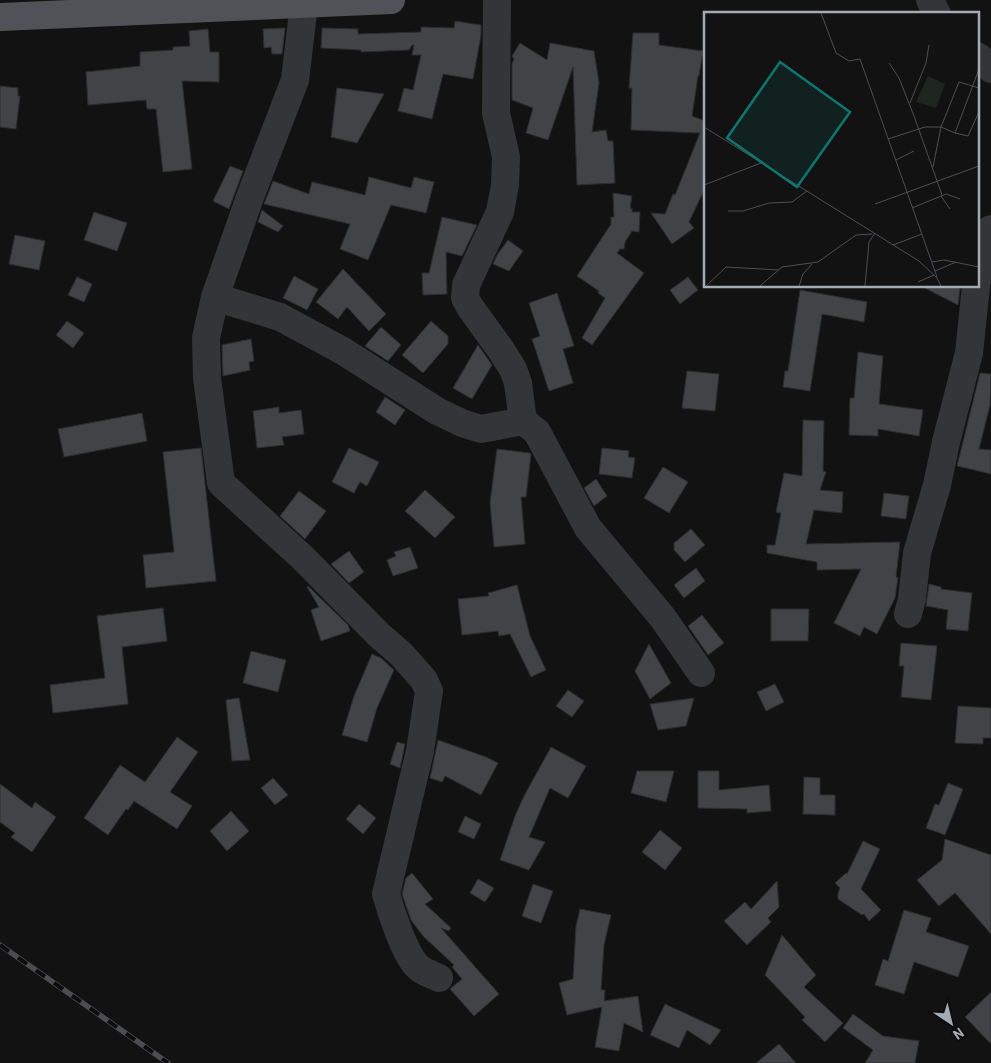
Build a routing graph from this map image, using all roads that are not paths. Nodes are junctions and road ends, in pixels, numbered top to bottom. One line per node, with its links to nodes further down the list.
1 (391, 0): 4 (main road)
2 (497, 0): 13 (lane)
3 (930, 0): 5 (lane)
4 (304, 4): 6 (main road); 12 (lane)
5 (936, 12)
6 (0, 17)
7 (978, 57): 8 (lane)
8 (991, 69)
9 (991, 229): 10 (lane)
10 (978, 277)
11 (976, 288): 14 (lane)
12 (215, 298): 13 (lane); 16 (lane)
13 (523, 421): 15 (lane)
14 (908, 614)
15 (701, 673)
16 (439, 978)

